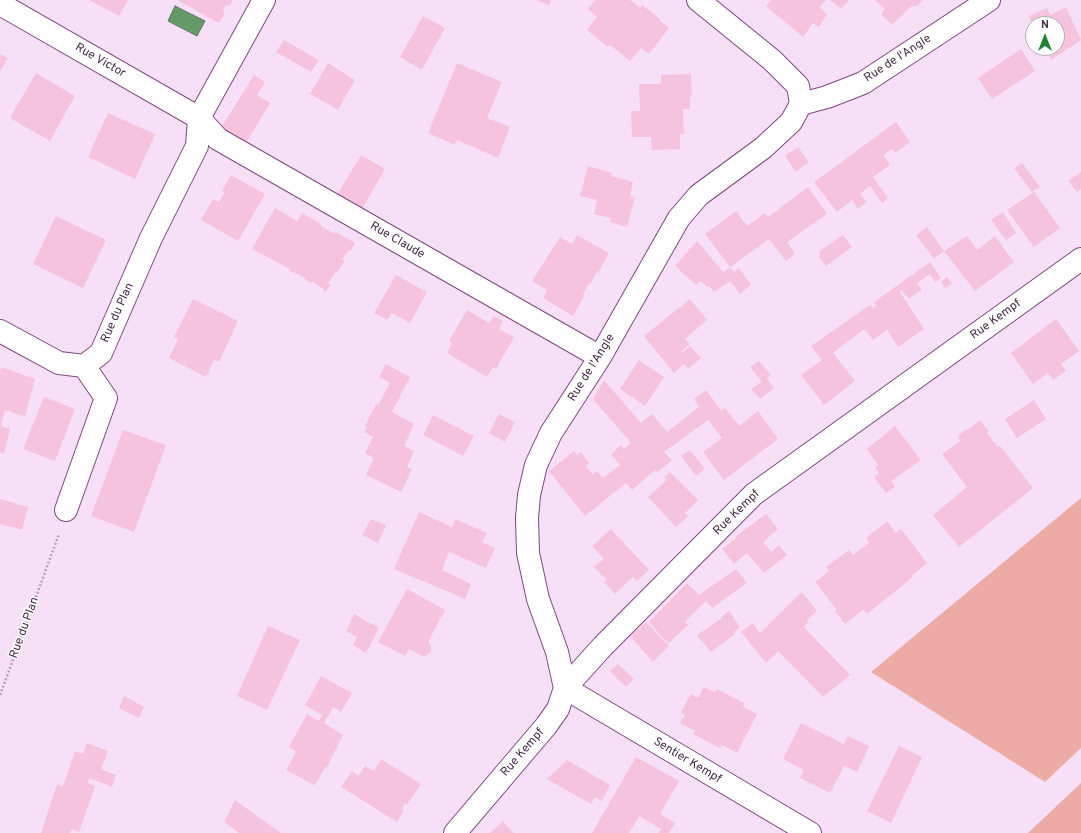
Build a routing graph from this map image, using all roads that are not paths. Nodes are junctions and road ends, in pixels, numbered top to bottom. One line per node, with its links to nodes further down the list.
1 (264, 0): 6 (street, Rue du Plan)
2 (698, 0): 5 (street)
3 (989, 0): 5 (street, Rue de l'Angle)
4 (0, 4): 6 (street, Rue Victor)
5 (801, 104): 9 (street, Rue de l'Angle)
6 (199, 118): 9 (street, Rue Claude); 10 (street, Rue du Plan)
7 (1081, 258): 12 (street, Rue Kempf)
8 (0, 331): 10 (street)
9 (600, 357): 12 (street, Rue de l'Angle)
10 (84, 366): 11 (street)
11 (66, 510)
12 (565, 688): 13 (street, Rue Kempf); 14 (street, Sentier Kempf)
13 (455, 833)
14 (810, 833)

